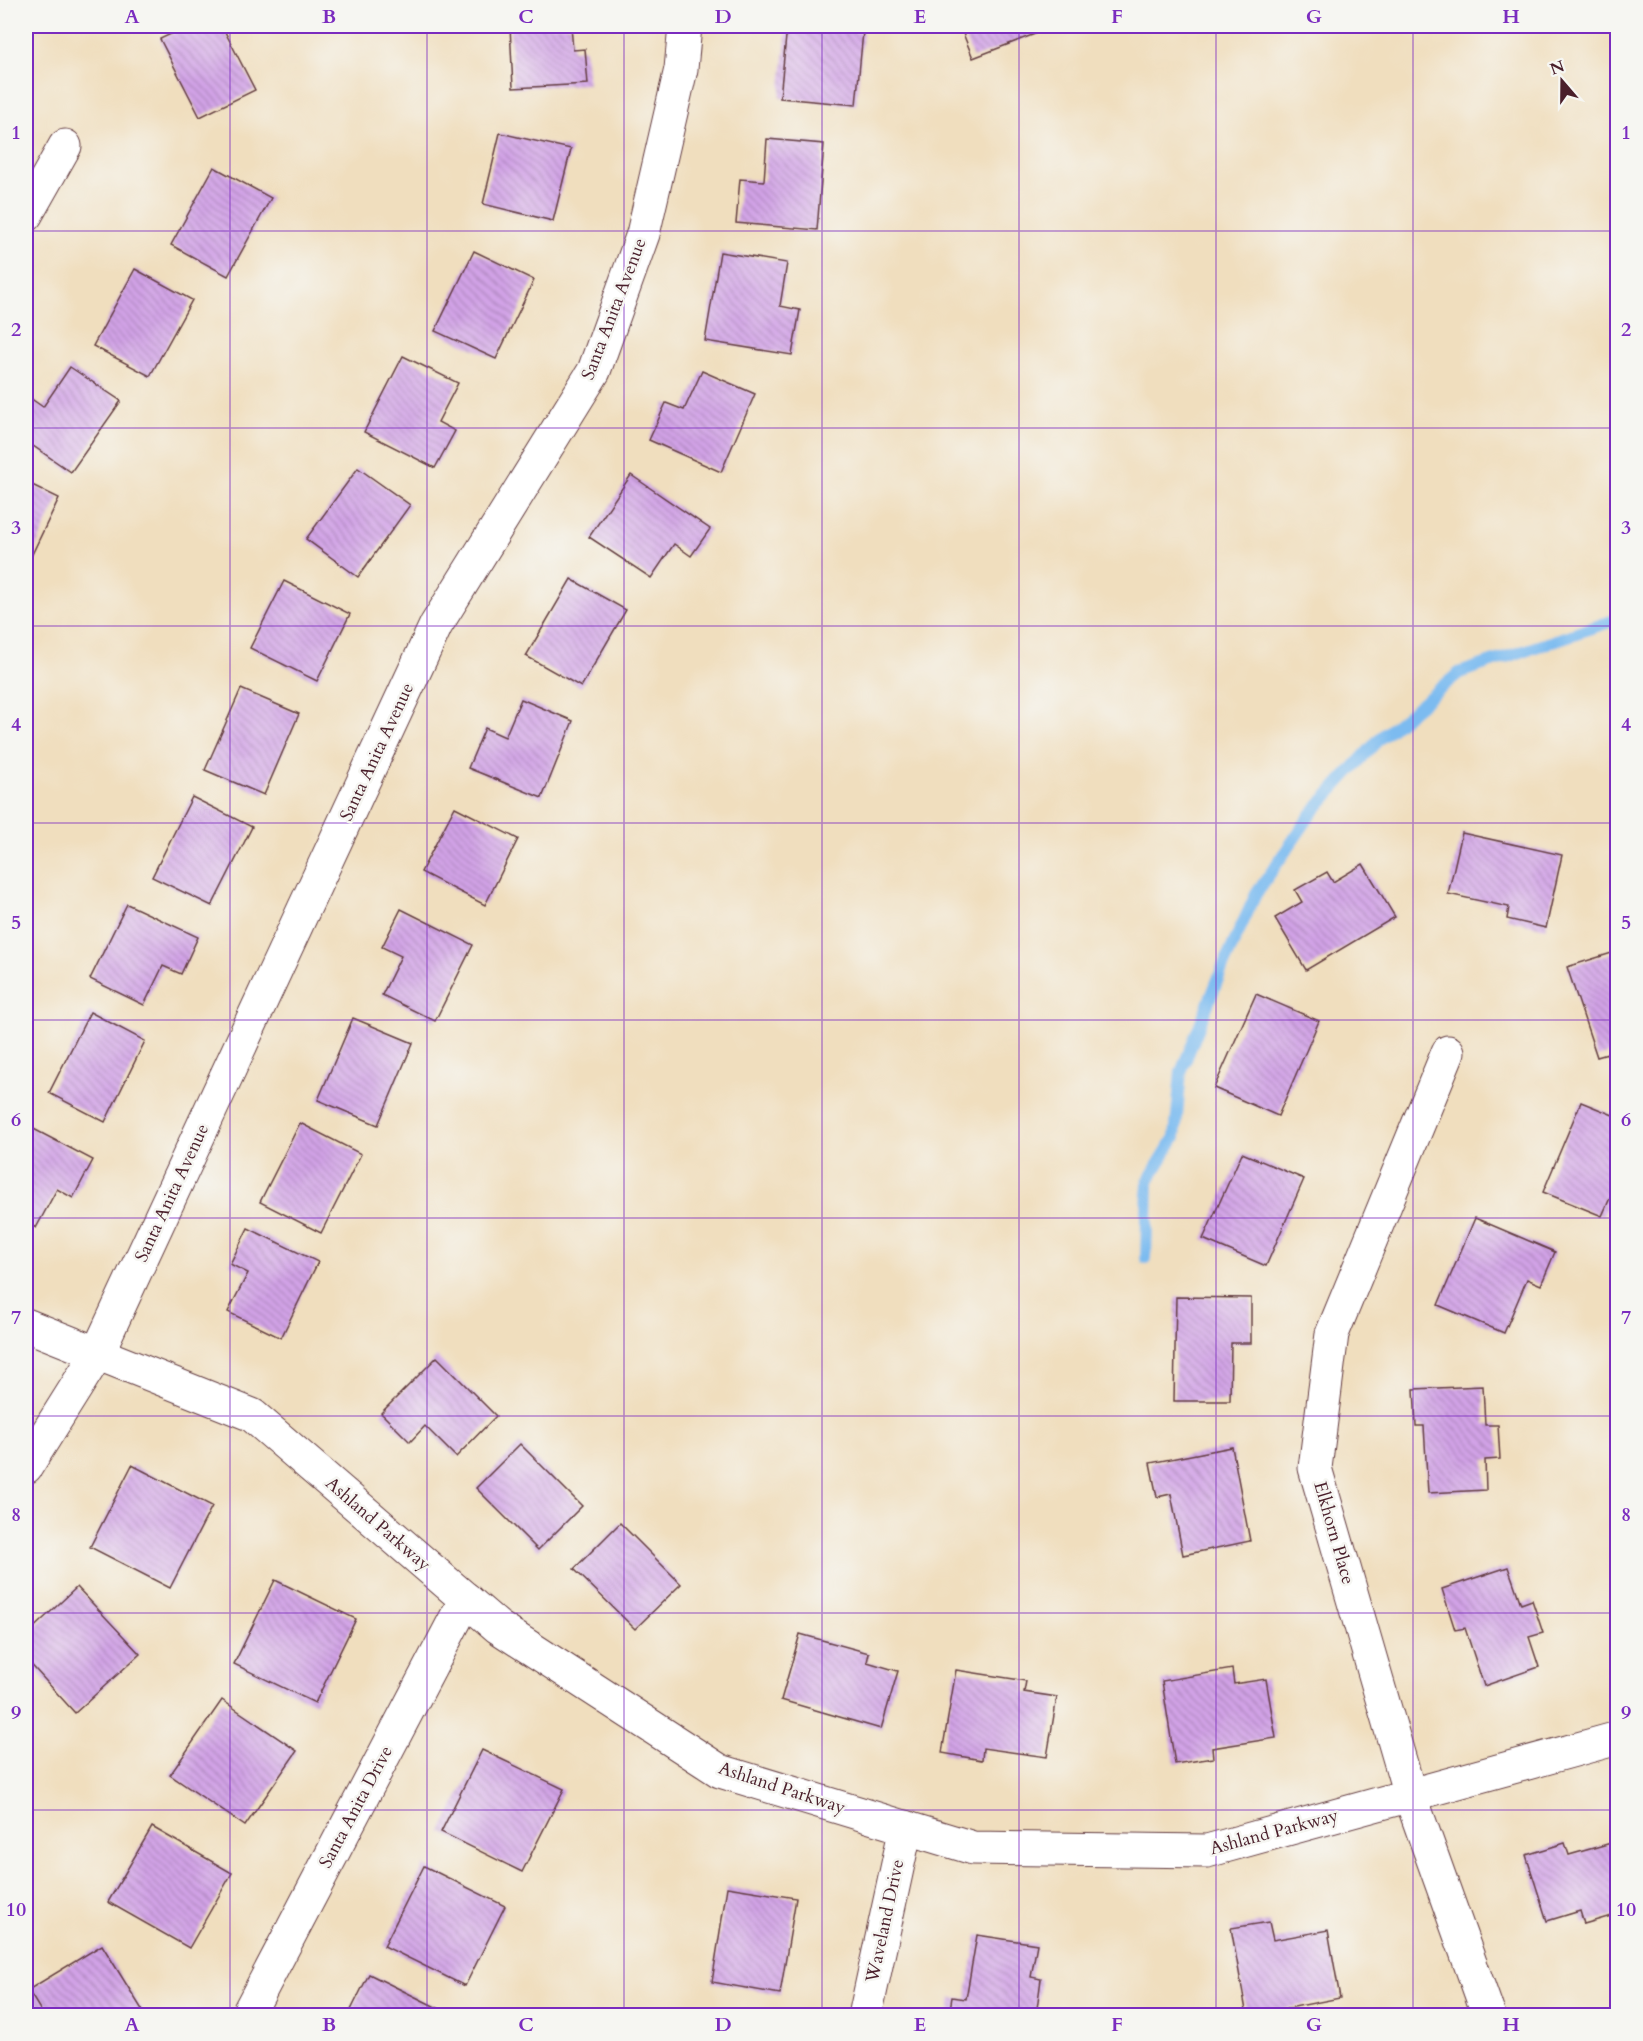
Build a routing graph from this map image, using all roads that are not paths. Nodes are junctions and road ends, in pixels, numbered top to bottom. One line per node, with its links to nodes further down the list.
1 (685, 26): 6 (street, Santa Anita Avenue)
2 (65, 146): 3 (street)
3 (26, 215)
4 (1448, 1052): 10 (street, Elkhorn Place)
5 (26, 1325): 6 (street, Ashland Parkway)
6 (97, 1354): 7 (street, Santa Anita Avenue); 8 (street, Ashland Parkway)
7 (26, 1467)
8 (466, 1599): 11 (street, Ashland Parkway); 12 (street, Santa Anita Drive)
9 (1617, 1738): 10 (street, Ashland Parkway)
10 (1410, 1795): 11 (street, Ashland Parkway); 14 (street, Elkhorn Place)
11 (906, 1827): 13 (street, Waveland Drive)
12 (247, 2016)
13 (865, 2016)
14 (1489, 2016)

